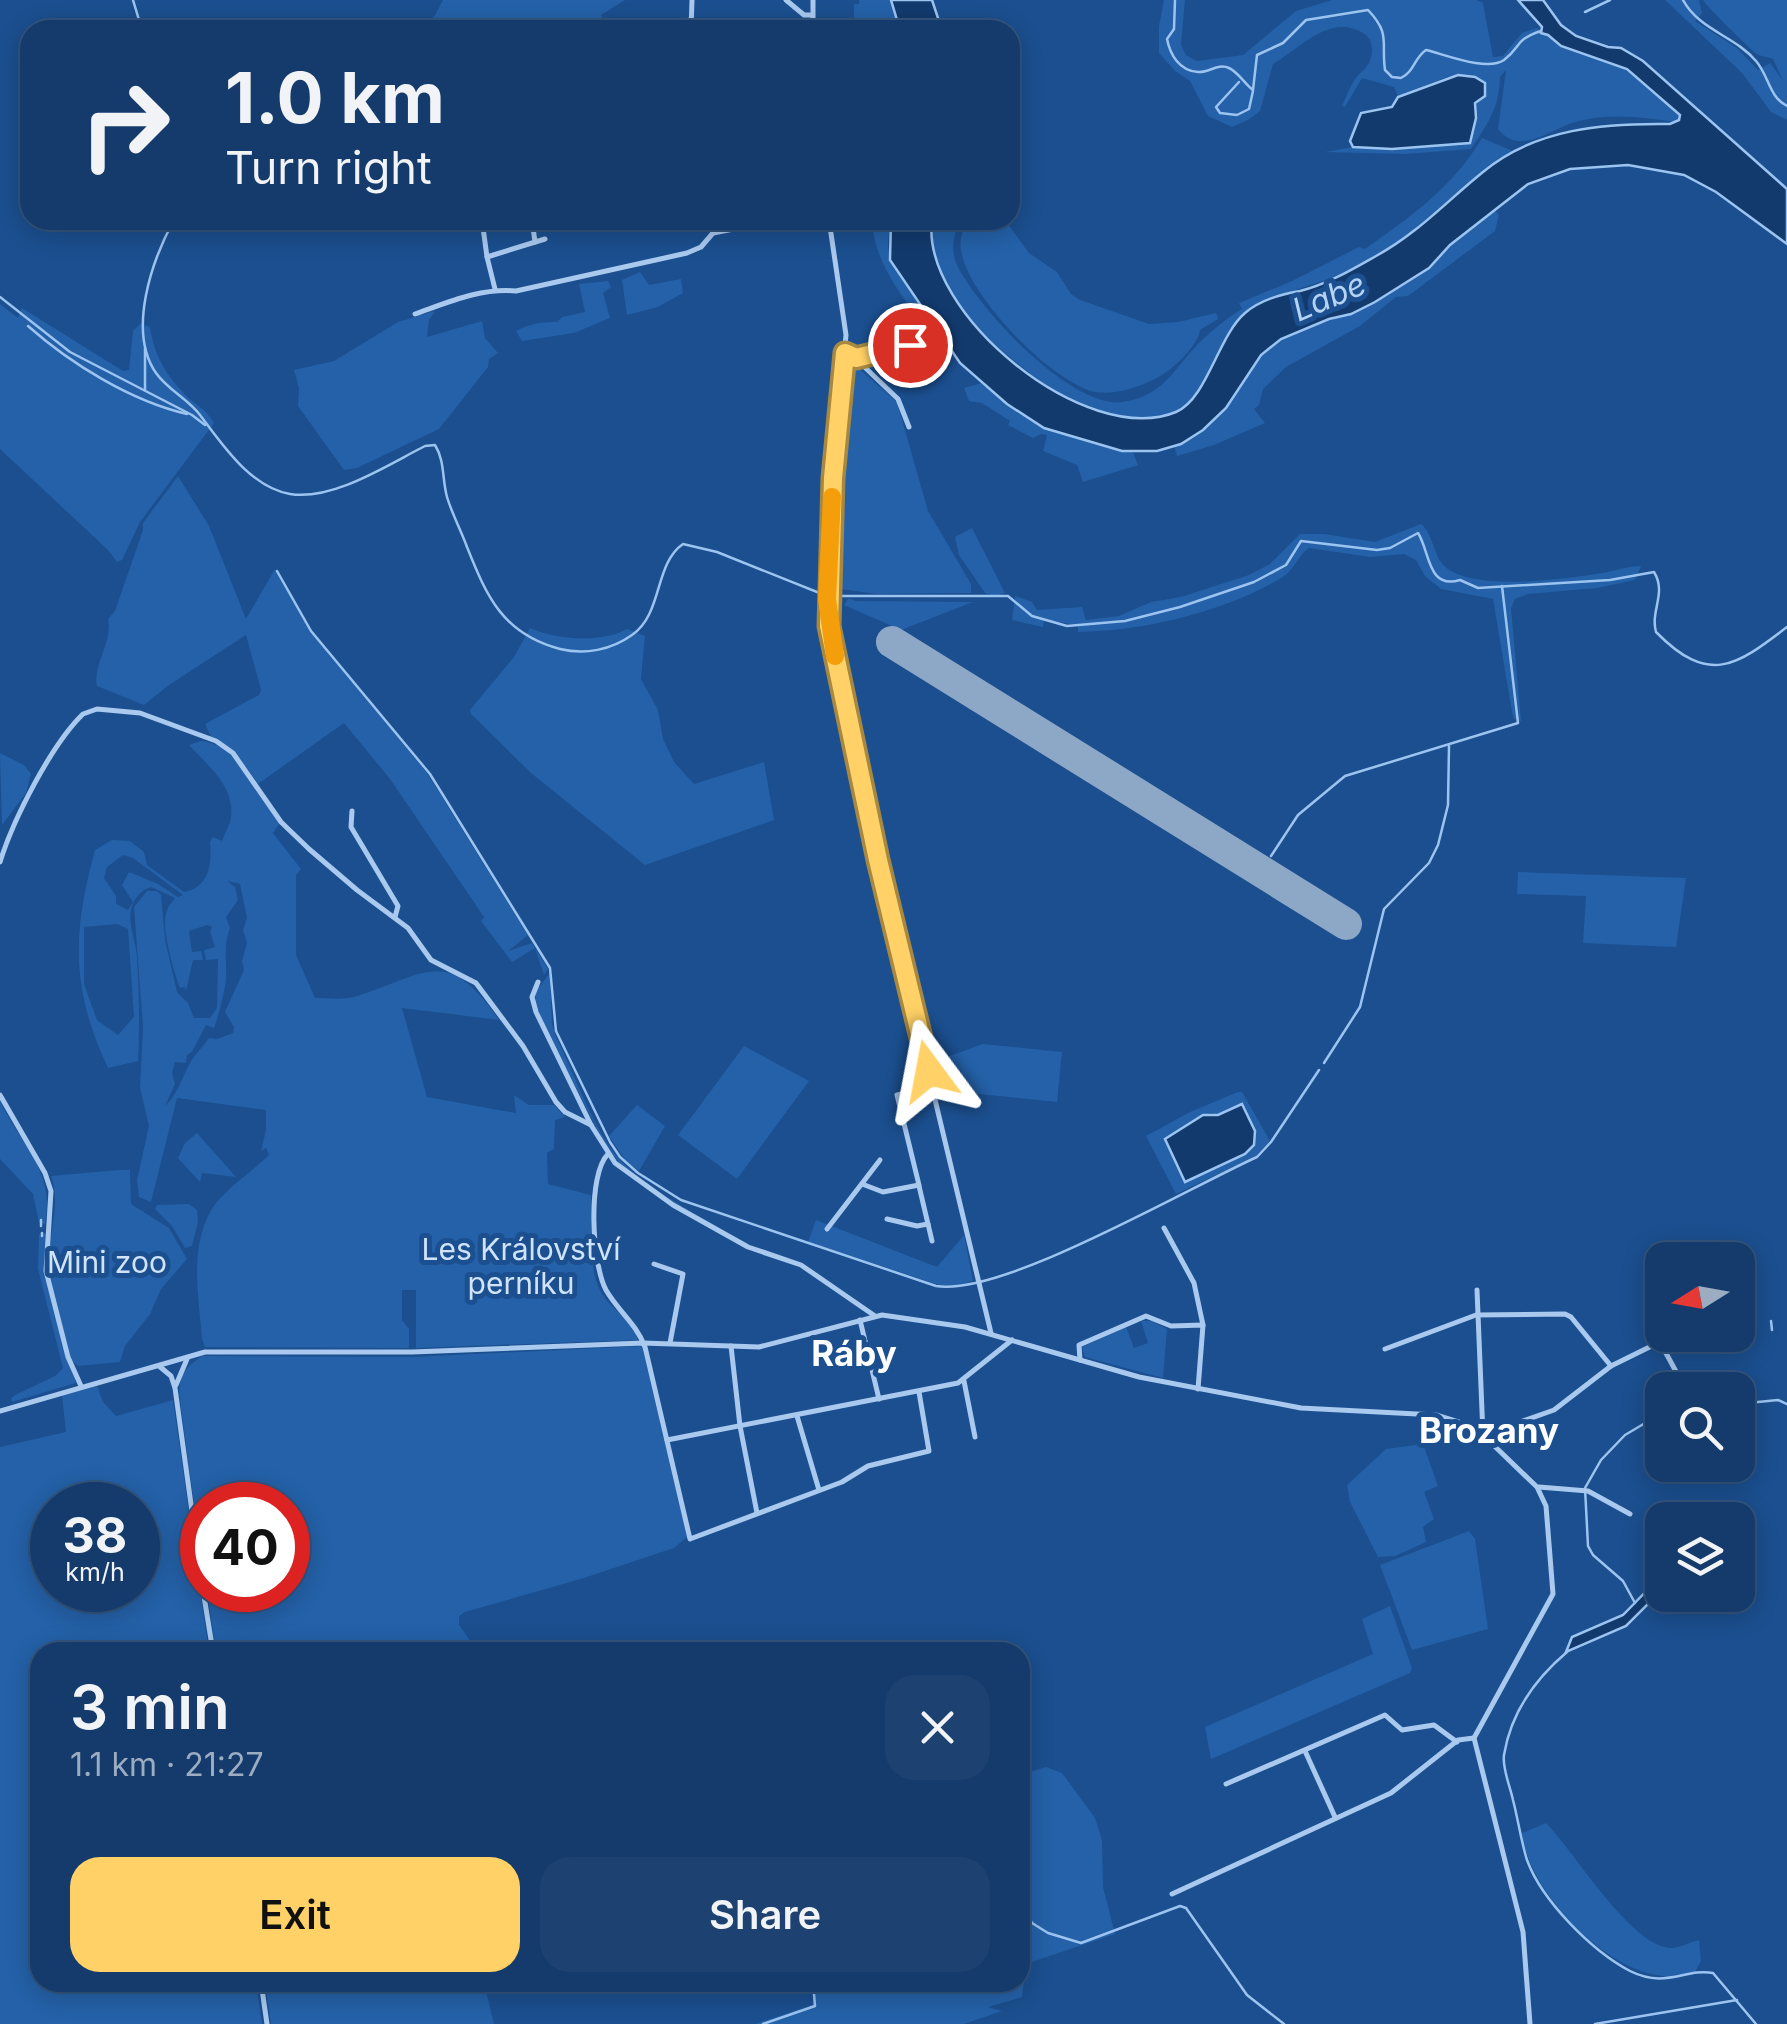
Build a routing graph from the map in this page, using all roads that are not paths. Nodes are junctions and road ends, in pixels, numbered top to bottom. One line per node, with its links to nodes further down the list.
1 (692, 0): 5 (street)
2 (786, 0): 4 (street)
3 (813, 0): 4 (street)
4 (812, 15): 6 (street)
5 (690, 20)
6 (812, 20)
7 (483, 230): 14 (street)
8 (533, 230): 13 (street)
9 (729, 230): 11 (street)
10 (831, 230): 18 (street)
11 (713, 233): 15 (street)
12 (545, 239): 13 (street)
13 (535, 242): 14 (street)
14 (487, 257): 15 (street)
15 (495, 289): 16 (street)
16 (415, 314)
17 (898, 348): 19 (street)
18 (845, 353): 19 (street); 25 (street)
19 (856, 358): 20 (street)
20 (909, 427)
21 (352, 811): 23 (street)
22 (0, 862): 23 (street)
23 (394, 917): 27 (street)
24 (538, 982): 27 (street)
25 (932, 1087): 31 (street); 43 (street)
26 (0, 1096): 55 (street)
27 (591, 1125): 28 (street)
28 (608, 1154): 40 (street); 45 (street)
29 (880, 1160): 30 (street)
30 (862, 1184): 31 (street); 35 (street)
31 (919, 1185): 33 (street)
32 (887, 1219): 33 (street)
33 (928, 1224): 36 (street)
34 (1164, 1228): 42 (street)
35 (827, 1229)
36 (932, 1241)
37 (654, 1264): 46 (street)
38 (1477, 1290): 39 (street)
39 (1478, 1315): 48 (street); 53 (street); 63 (street)
40 (875, 1316): 41 (street); 43 (street)
41 (860, 1320): 47 (street); 59 (street)
42 (1203, 1325): 51 (street); 57 (street)
43 (991, 1333): 44 (street)
44 (1012, 1340): 51 (street); 54 (street)
45 (643, 1342): 46 (street); 50 (street); 65 (street)
46 (670, 1343): 47 (street)
47 (731, 1346): 62 (street)
48 (1386, 1348)
49 (1645, 1349): 53 (street)
50 (190, 1356): 52 (street); 56 (street)
51 (1080, 1360): 57 (street)
52 (156, 1365): 55 (street); 56 (street)
53 (1611, 1366): 63 (street)
54 (964, 1380): 58 (street); 64 (street)
55 (81, 1386): 60 (street)
56 (175, 1388): 66 (street)
57 (1198, 1389): 63 (street)
58 (919, 1392): 59 (street); 68 (street)
59 (879, 1399): 61 (street)
60 (0, 1411)
61 (797, 1415): 62 (street); 68 (street)
62 (740, 1426): 65 (street); 69 (street)
63 (1482, 1435): 67 (street)
64 (975, 1436)
65 (667, 1440): 69 (street)
66 (188, 1482)
67 (1538, 1487): 70 (street); 73 (street)
68 (819, 1490): 69 (street)
69 (757, 1513)
70 (1630, 1514)
71 (207, 1612): 72 (street)
72 (211, 1642)
73 (1474, 1738): 74 (street); 81 (street)
74 (1457, 1742): 75 (street); 77 (street)
75 (1305, 1750): 76 (street); 77 (street)
76 (1226, 1784)
77 (1335, 1817): 78 (street)
78 (1172, 1894)
79 (262, 1992): 80 (street)
80 (267, 2024)
81 (1530, 2024)

